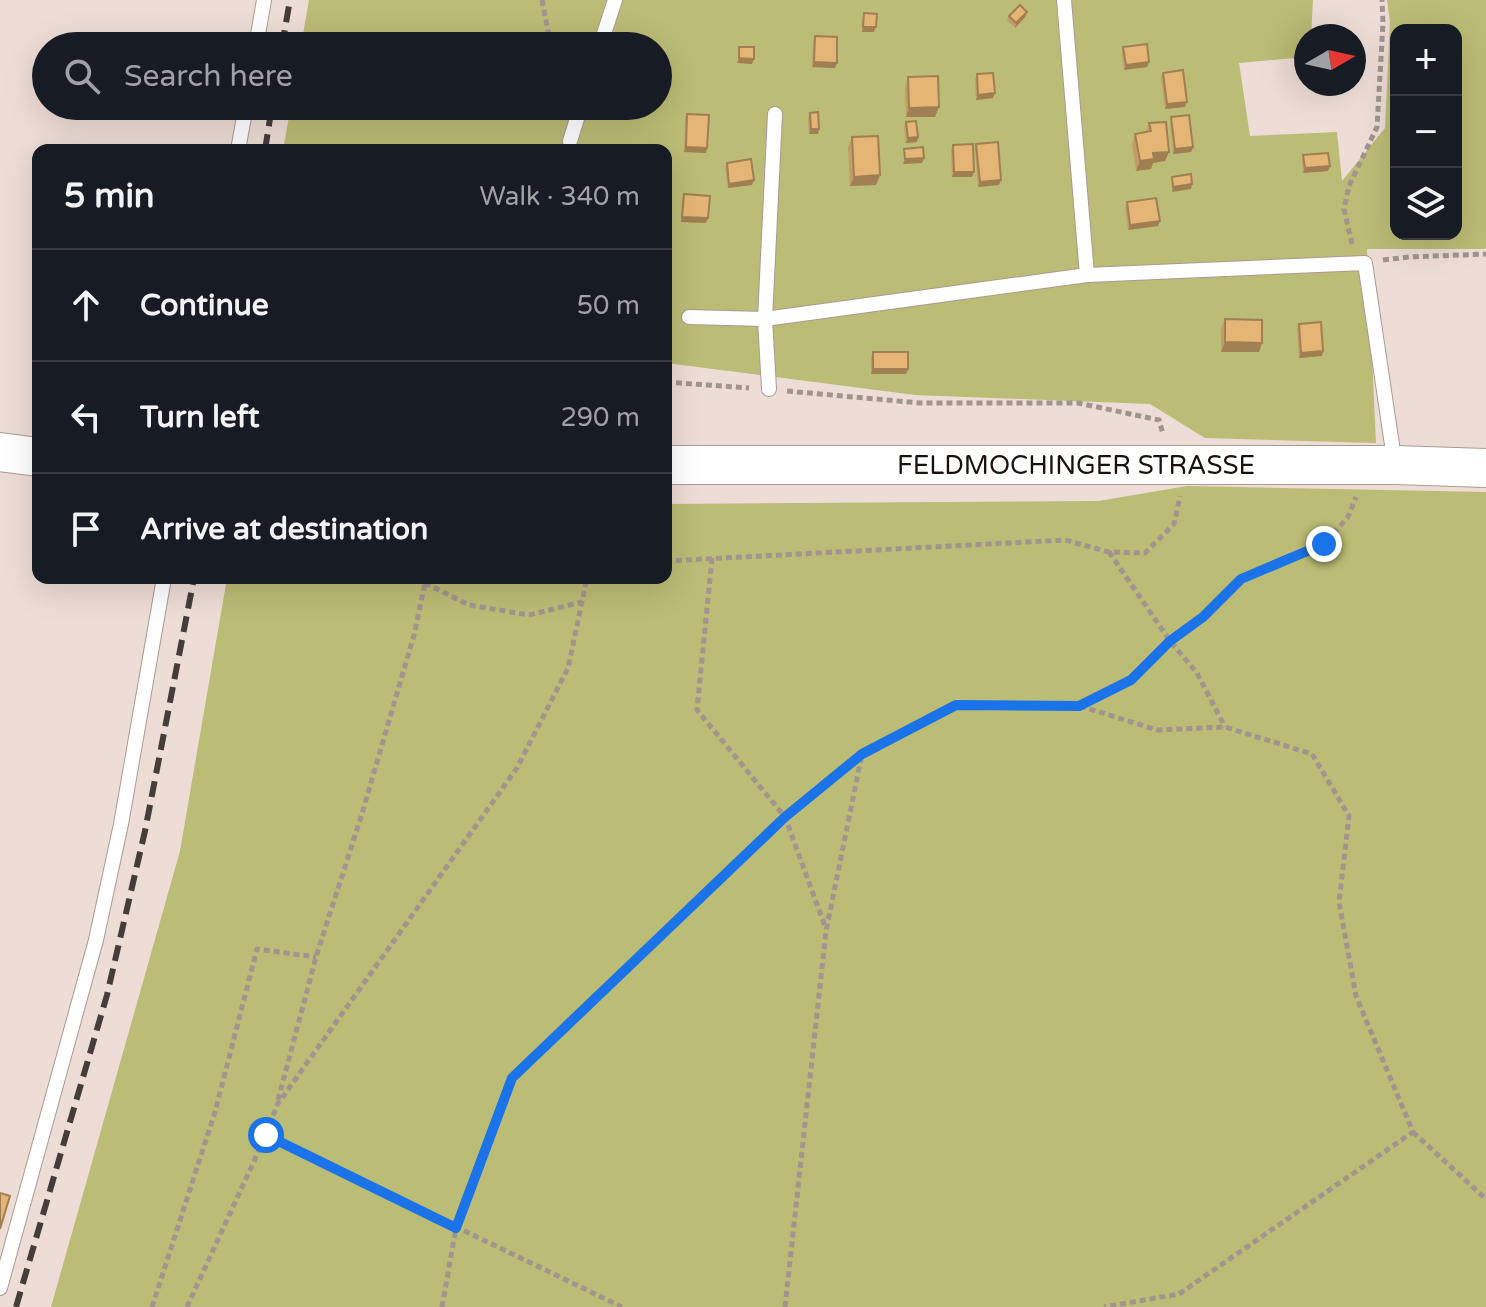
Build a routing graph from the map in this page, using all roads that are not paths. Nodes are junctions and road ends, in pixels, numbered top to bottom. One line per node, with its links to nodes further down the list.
1 (264, 0): 4 (lane)
2 (615, 0): 5 (lane)
3 (1064, 0): 11 (lane)
4 (258, 32)
5 (605, 32)
6 (775, 114): 13 (lane)
7 (243, 120): 10 (lane)
8 (577, 120): 9 (lane)
9 (570, 141)
10 (239, 144)
11 (1087, 275): 13 (lane); 18 (lane)
12 (689, 317): 13 (lane)
13 (765, 319): 14 (lane)
14 (769, 389)
15 (0, 452): 16 (main road)
16 (32, 456)
17 (672, 465): 18 (main road, FELDMOCHINGER STRASSE)
18 (1395, 465): 21 (main road, FELDMOCHINGER STRASSE)
19 (0, 466): 20 (main road)
20 (32, 466)
21 (1486, 468)
22 (163, 584): 23 (lane)
23 (0, 1288)

